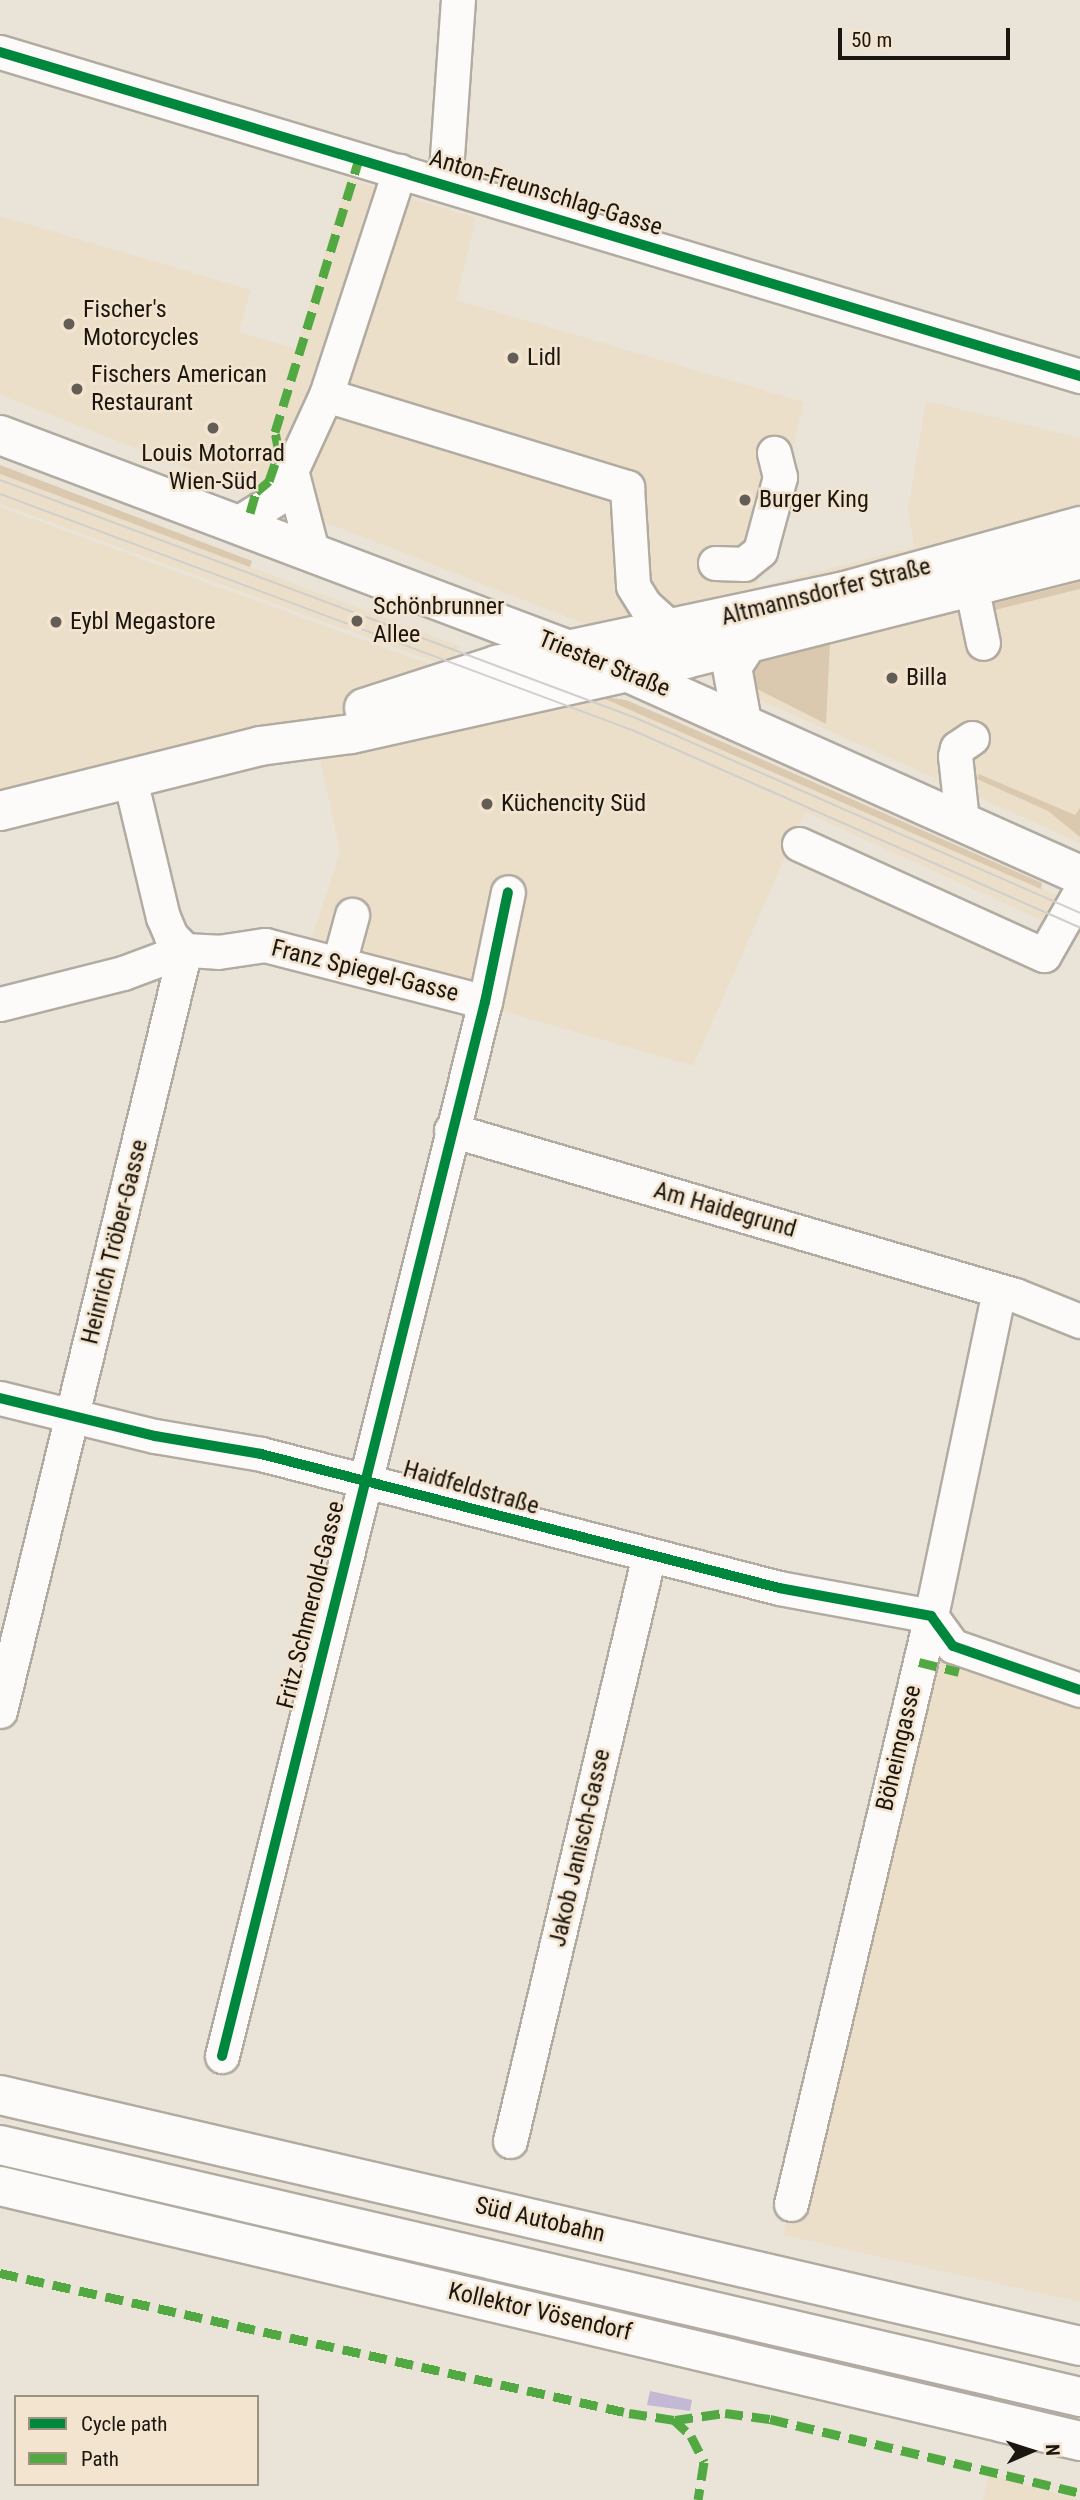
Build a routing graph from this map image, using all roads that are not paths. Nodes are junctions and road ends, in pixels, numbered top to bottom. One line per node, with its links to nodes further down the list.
1 (458, 0): 4 (street)
2 (0, 52): 3 (street, Anton-Freunschlag-Gasse)
3 (399, 171): 4 (street, Anton-Freunschlag-Gasse); 6 (street)
4 (445, 185): 5 (street, Anton-Freunschlag-Gasse)
5 (1080, 376)
6 (326, 395): 9 (street); 16 (street)
7 (0, 435): 10 (main road, Triester Straße)
8 (774, 453): 14 (street)
9 (292, 474): 10 (street); 12 (street)
10 (236, 524): 12 (main road, Triester Straße)
11 (1080, 526): 16 (main road, Altmannsdorfer Straße)
12 (312, 551): 19 (main road, Triester Straße)
13 (1080, 559): 15 (main road, Altmannsdorfer Straße)
14 (715, 563)
15 (971, 585): 17 (street); 18 (main road, Altmannsdorfer Straße)
16 (672, 629): 19 (main road, Altmannsdorfer Straße)
17 (983, 643)
18 (747, 644): 20 (main road, Altmannsdorfer Straße); 21 (main road)
19 (570, 650): 20 (main road, Triester Straße); 23 (main road, Altmannsdorfer Straße)
20 (622, 670): 21 (main road, Triester Straße); 23 (main road, Altmannsdorfer Straße)
21 (742, 722): 26 (main road, Triester Straße)
22 (972, 738): 26 (street)
23 (260, 746): 24 (main road)
24 (130, 779): 25 (main road); 32 (street)
25 (0, 811)
26 (962, 821): 28 (main road, Triester Straße)
27 (799, 844): 30 (street)
28 (1080, 875)
29 (508, 892): 34 (street, Fritz Schmerold-Gasse)
30 (1080, 892)
31 (352, 915): 33 (street)
32 (185, 950): 33 (street, Franz Spiegel-Gasse); 35 (street, Franz Spiegel-Gasse); 40 (street, Heinrich Tröber-Gasse)
33 (339, 963): 34 (street, Franz Spiegel-Gasse)
34 (485, 1002): 36 (street, Fritz Schmerold-Gasse)
35 (0, 1004)
36 (451, 1130): 37 (street, Am Haidegrund); 41 (street, Fritz Schmerold-Gasse)
37 (999, 1291): 38 (street, Am Haidegrund); 43 (street, Böheimgasse)
38 (1080, 1321)
39 (0, 1398): 40 (street, Haidfeldstraße)
40 (71, 1415): 41 (street, Haidfeldstraße); 45 (street, Heinrich Tröber-Gasse)
41 (363, 1481): 42 (street, Haidfeldstraße); 46 (street, Fritz Schmerold-Gasse)
42 (649, 1555): 43 (street, Haidfeldstraße); 48 (street, Jakob Janisch-Gasse)
43 (931, 1616): 44 (street); 51 (street, Böheimgasse)
44 (1080, 1690)
45 (0, 1711)
46 (222, 2056)
47 (0, 2095): 52 (main road, Süd Autobahn)
48 (510, 2141)
49 (0, 2145): 53 (main road, Süd Autobahn)
50 (0, 2186): 54 (main road, Kollektor Vösendorf)
51 (791, 2204)
52 (1080, 2346)
53 (1080, 2397)
54 (1080, 2441)

